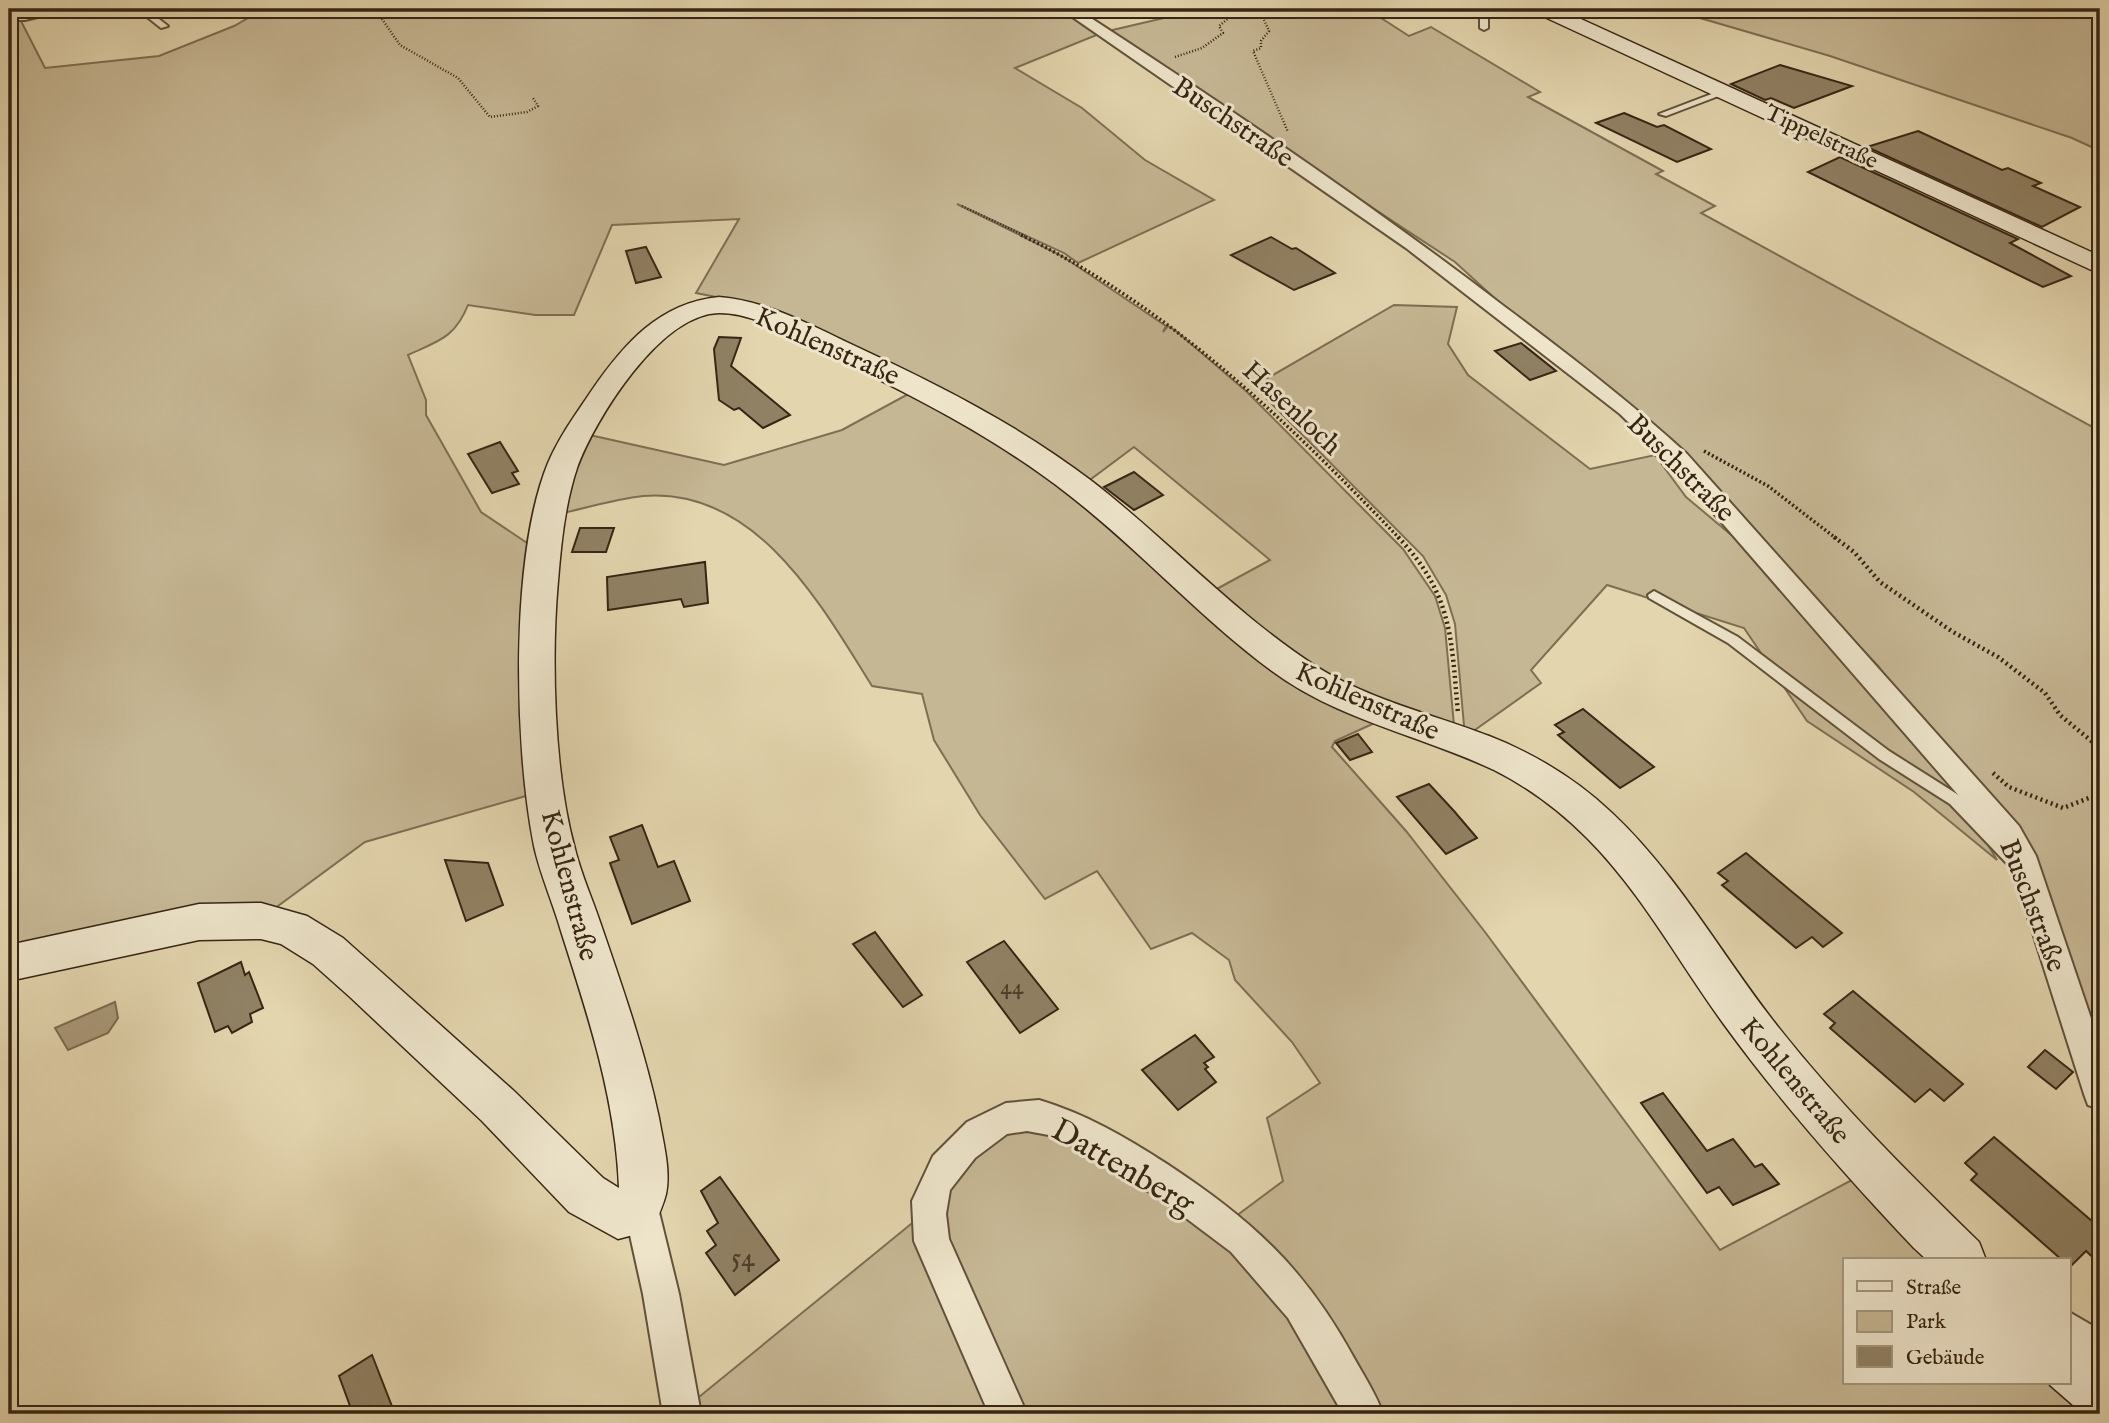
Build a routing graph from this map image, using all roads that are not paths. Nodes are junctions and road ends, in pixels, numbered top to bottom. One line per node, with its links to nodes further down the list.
1 (68, 9): 6 (lane)
2 (141, 9): 7 (lane)
3 (1068, 9): 13 (street, Buschstraße)
4 (1492, 9): 8 (lane)
5 (1543, 9): 9 (street, Tippelstraße)
6 (9, 18)
7 (163, 26)
8 (1485, 28)
9 (1726, 92): 10 (lane); 11 (street, Tippelstraße)
10 (1663, 114)
11 (2100, 266)
12 (1654, 596): 13 (lane)
13 (2029, 878): 15 (street, Buschstraße)
14 (9, 962): 16 (street)
15 (2100, 1094)
16 (641, 1208): 17 (street, Kohlenstraße); 22 (street)
17 (1959, 1258)
18 (2070, 1331): 19 (street)
19 (2100, 1352)
20 (2070, 1367): 21 (street)
21 (2100, 1393)
22 (682, 1414)
23 (1008, 1414): 24 (street, Dattenberg)
24 (1364, 1414)

